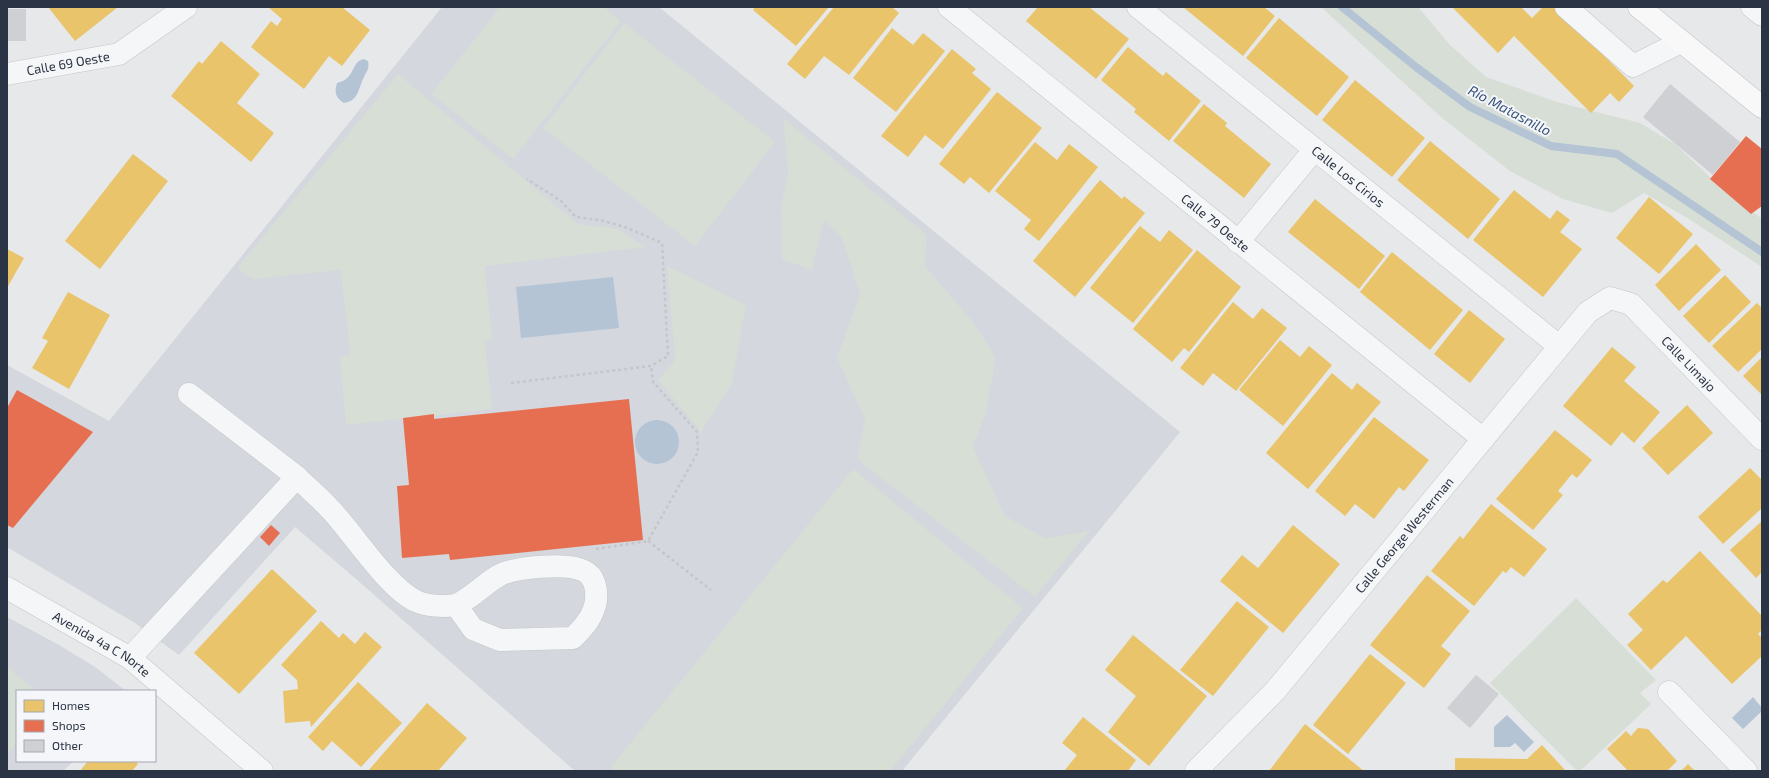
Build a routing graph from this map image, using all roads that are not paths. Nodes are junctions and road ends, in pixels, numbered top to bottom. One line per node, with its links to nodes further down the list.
1 (186, 7): 9 (street, Calle 69 Oeste)
2 (949, 7): 12 (street, Calle 79 Oeste)
3 (1138, 7): 11 (street, Calle Los Cirios)
4 (1566, 7): 8 (street)
5 (1639, 7): 8 (main road)
6 (1752, 7): 7 (street)
7 (1762, 15)
8 (1682, 42): 10 (main road)
9 (7, 74)
10 (1762, 108)
11 (1315, 149): 12 (street); 14 (street, Calle Los Cirios)
12 (1238, 242): 16 (street, Calle 79 Oeste)
13 (1610, 298): 14 (street, Calle George Westerman); 17 (street, Calle Limajo)
14 (1559, 346): 16 (street, Calle George Westerman)
15 (189, 394): 18 (street)
16 (1483, 439): 24 (street, Calle George Westerman)
17 (1762, 439)
18 (297, 477): 20 (street); 21 (street)
19 (7, 588): 21 (street, Avenida 4a C Norte)
20 (456, 605): 20 (street)
21 (130, 658): 23 (street, Avenida 4a C Norte)
22 (1669, 692): 25 (street)
23 (262, 771)
24 (1196, 771)
25 (1746, 771)

